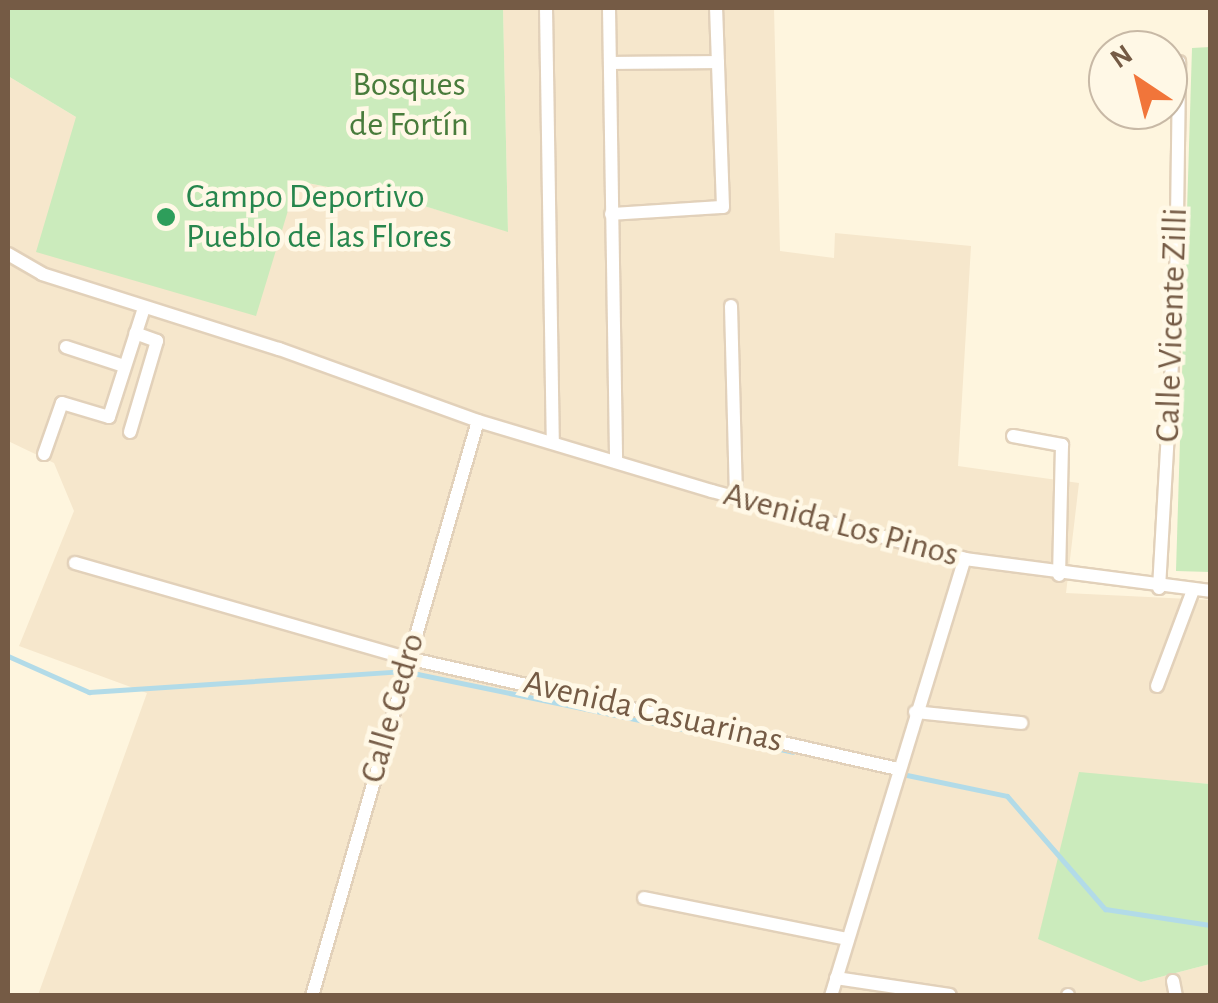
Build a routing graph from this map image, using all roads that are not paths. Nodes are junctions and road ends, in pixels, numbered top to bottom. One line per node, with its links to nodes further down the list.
1 (546, 8): 17 (street)
2 (609, 8): 5 (street)
3 (716, 8): 4 (street)
4 (718, 62): 5 (street); 7 (street)
5 (611, 63): 7 (street)
6 (1178, 130): 24 (street, Calle Vicente Zilli)
7 (612, 214): 19 (street)
8 (8, 254): 10 (street, Avenida Los Pinos)
9 (731, 306): 20 (street)
10 (144, 308): 11 (street); 14 (street, Avenida Los Pinos)
11 (135, 333): 13 (street); 15 (street)
12 (66, 347): 13 (street)
13 (124, 366): 18 (street)
14 (478, 421): 17 (street, Avenida Los Pinos); 27 (street, Calle Cedro)
15 (130, 432)
16 (1013, 436): 23 (street)
17 (553, 443): 19 (street, Avenida Los Pinos)
18 (44, 454)
19 (616, 462): 20 (street, Avenida Los Pinos)
20 (736, 498): 21 (street, Avenida Los Pinos)
21 (965, 559): 23 (street, Avenida Los Pinos); 29 (street)
22 (75, 563): 27 (street, Avenida Casuarinas)
23 (1059, 576): 24 (street, Avenida Los Pinos)
24 (1160, 588): 25 (street, Avenida Los Pinos)
25 (1193, 590): 26 (street, Avenida Los Pinos); 28 (street)
26 (1210, 591)
27 (407, 658): 31 (street, Avenida Casuarinas); 36 (street, Calle Cedro)
28 (1156, 686)
29 (914, 712): 30 (street); 31 (street)
30 (1020, 723)
31 (898, 769): 33 (street)
32 (644, 898): 33 (street)
33 (847, 940): 34 (street)
34 (836, 978): 35 (street); 37 (street)
35 (950, 995)
36 (312, 996)
37 (831, 996)

